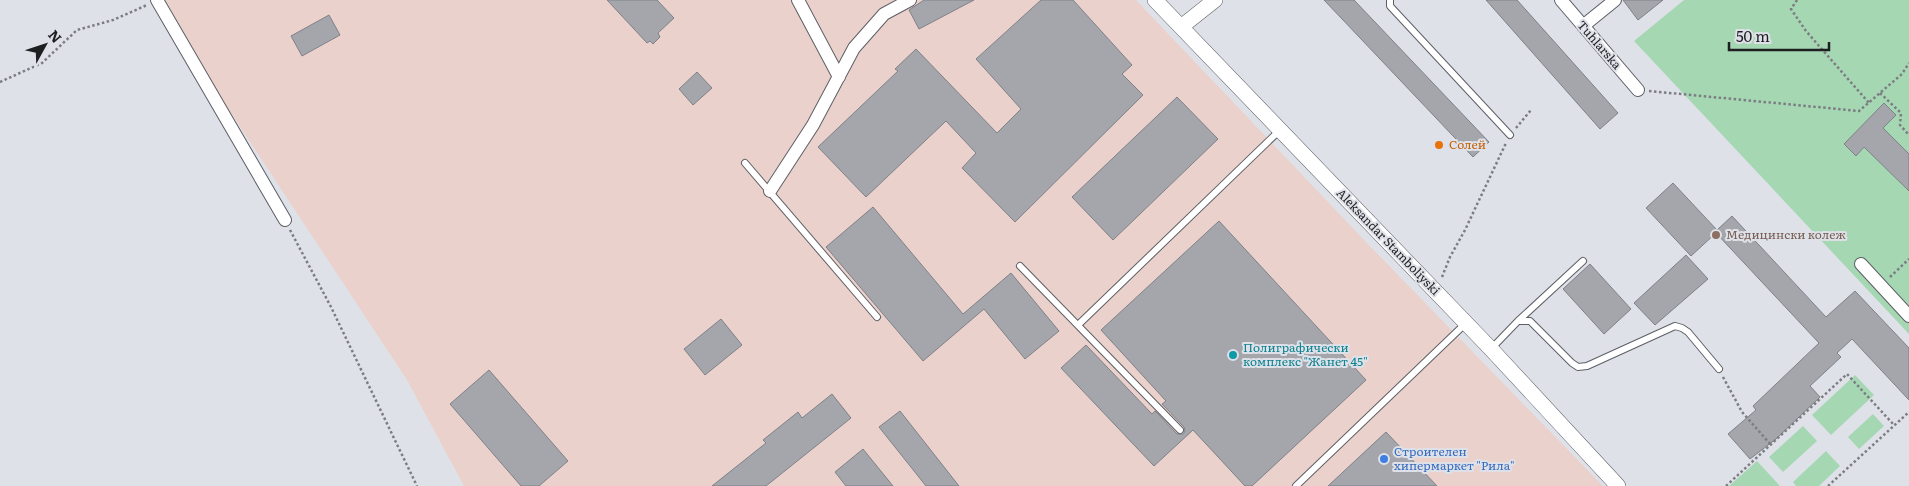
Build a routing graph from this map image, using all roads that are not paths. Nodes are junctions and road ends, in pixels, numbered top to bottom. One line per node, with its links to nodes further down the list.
1 (158, 0): 17 (street)
2 (798, 0): 11 (street)
3 (910, 0): 11 (street)
4 (1155, 0): 10 (street, Aleksandar Stamboliyski)
5 (1216, 0): 10 (street)
6 (1390, 0): 14 (lane)
7 (1560, 0): 9 (street, Tuhlarska)
8 (1615, 0): 9 (street)
9 (1583, 26): 12 (street, Tuhlarska)
10 (1181, 27): 13 (street, Aleksandar Stamboliyski)
11 (839, 77): 16 (street)
12 (1638, 90)
13 (1280, 130): 24 (street, Aleksandar Stamboliyski); 25 (lane)
14 (1510, 135)
15 (746, 163): 16 (lane)
16 (770, 190): 22 (lane)
17 (285, 220)
18 (1583, 261): 23 (lane)
19 (1861, 264): 21 (street)
20 (1020, 266): 25 (lane)
21 (1909, 316)
22 (877, 317)
23 (1518, 321): 26 (lane); 27 (lane)
24 (1466, 323): 26 (street, Aleksandar Stamboliyski); 29 (lane)
25 (1078, 325): 28 (lane)
26 (1491, 348): 30 (street, Aleksandar Stamboliyski)
27 (1719, 369)
28 (1180, 430)
29 (1296, 486)
30 (1618, 486)

